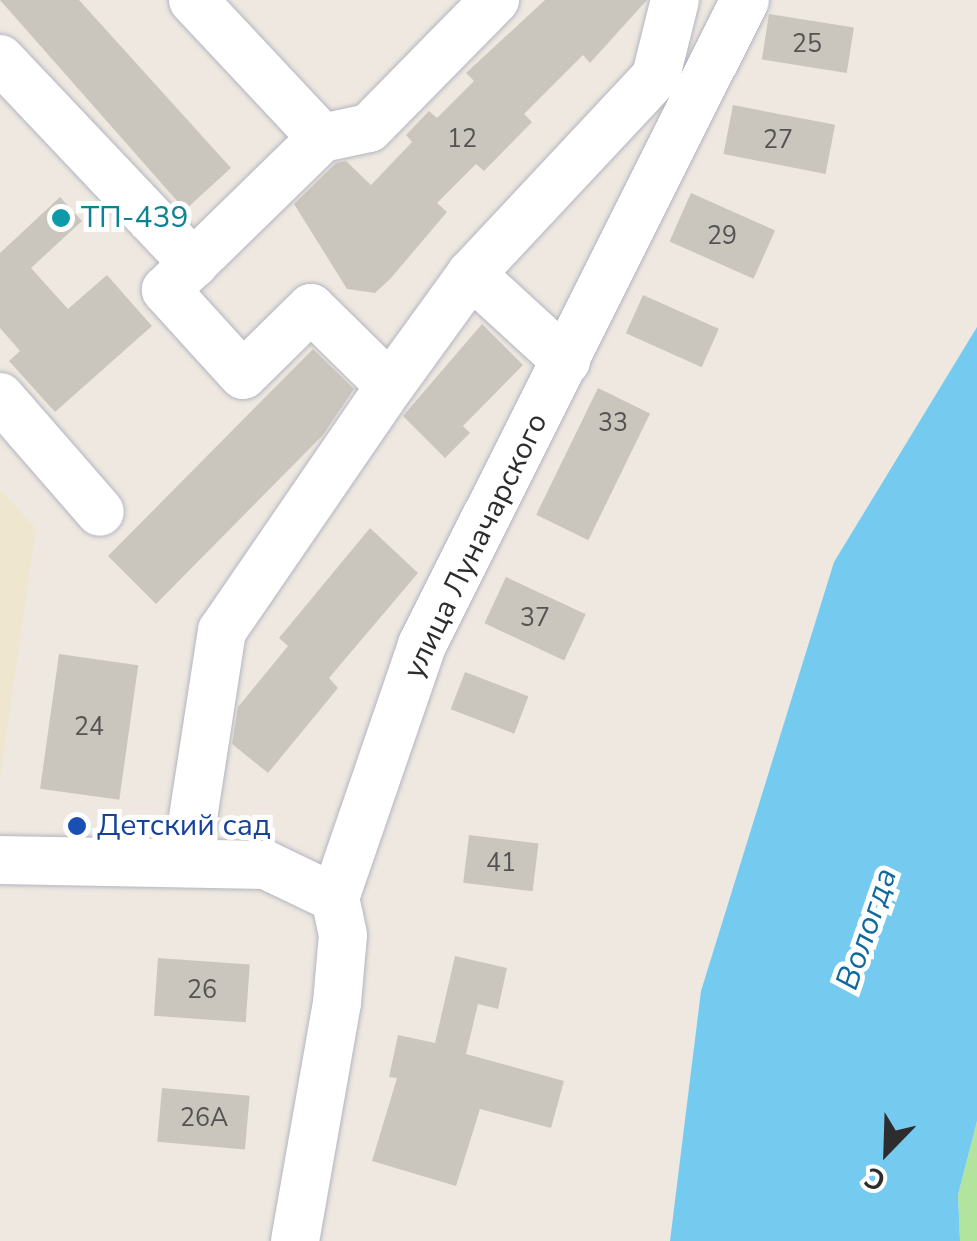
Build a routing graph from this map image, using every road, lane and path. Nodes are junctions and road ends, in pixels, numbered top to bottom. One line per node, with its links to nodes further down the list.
1 (193, 0): 6 (street)
2 (495, 0): 6 (street)
3 (676, 0): 8 (street)
4 (745, 0): 9 (street, улица Луначарского)
5 (0, 59): 7 (street)
6 (322, 138): 7 (street)
7 (194, 264): 10 (street)
8 (471, 274): 9 (street); 10 (street)
9 (566, 361): 15 (street, улица Луначарского)
10 (390, 386): 14 (street)
11 (0, 397): 12 (street)
12 (100, 512)
13 (0, 860): 14 (street)
14 (186, 863): 15 (street)
15 (334, 898): 16 (street, улица Луначарского)
16 (295, 1241)

